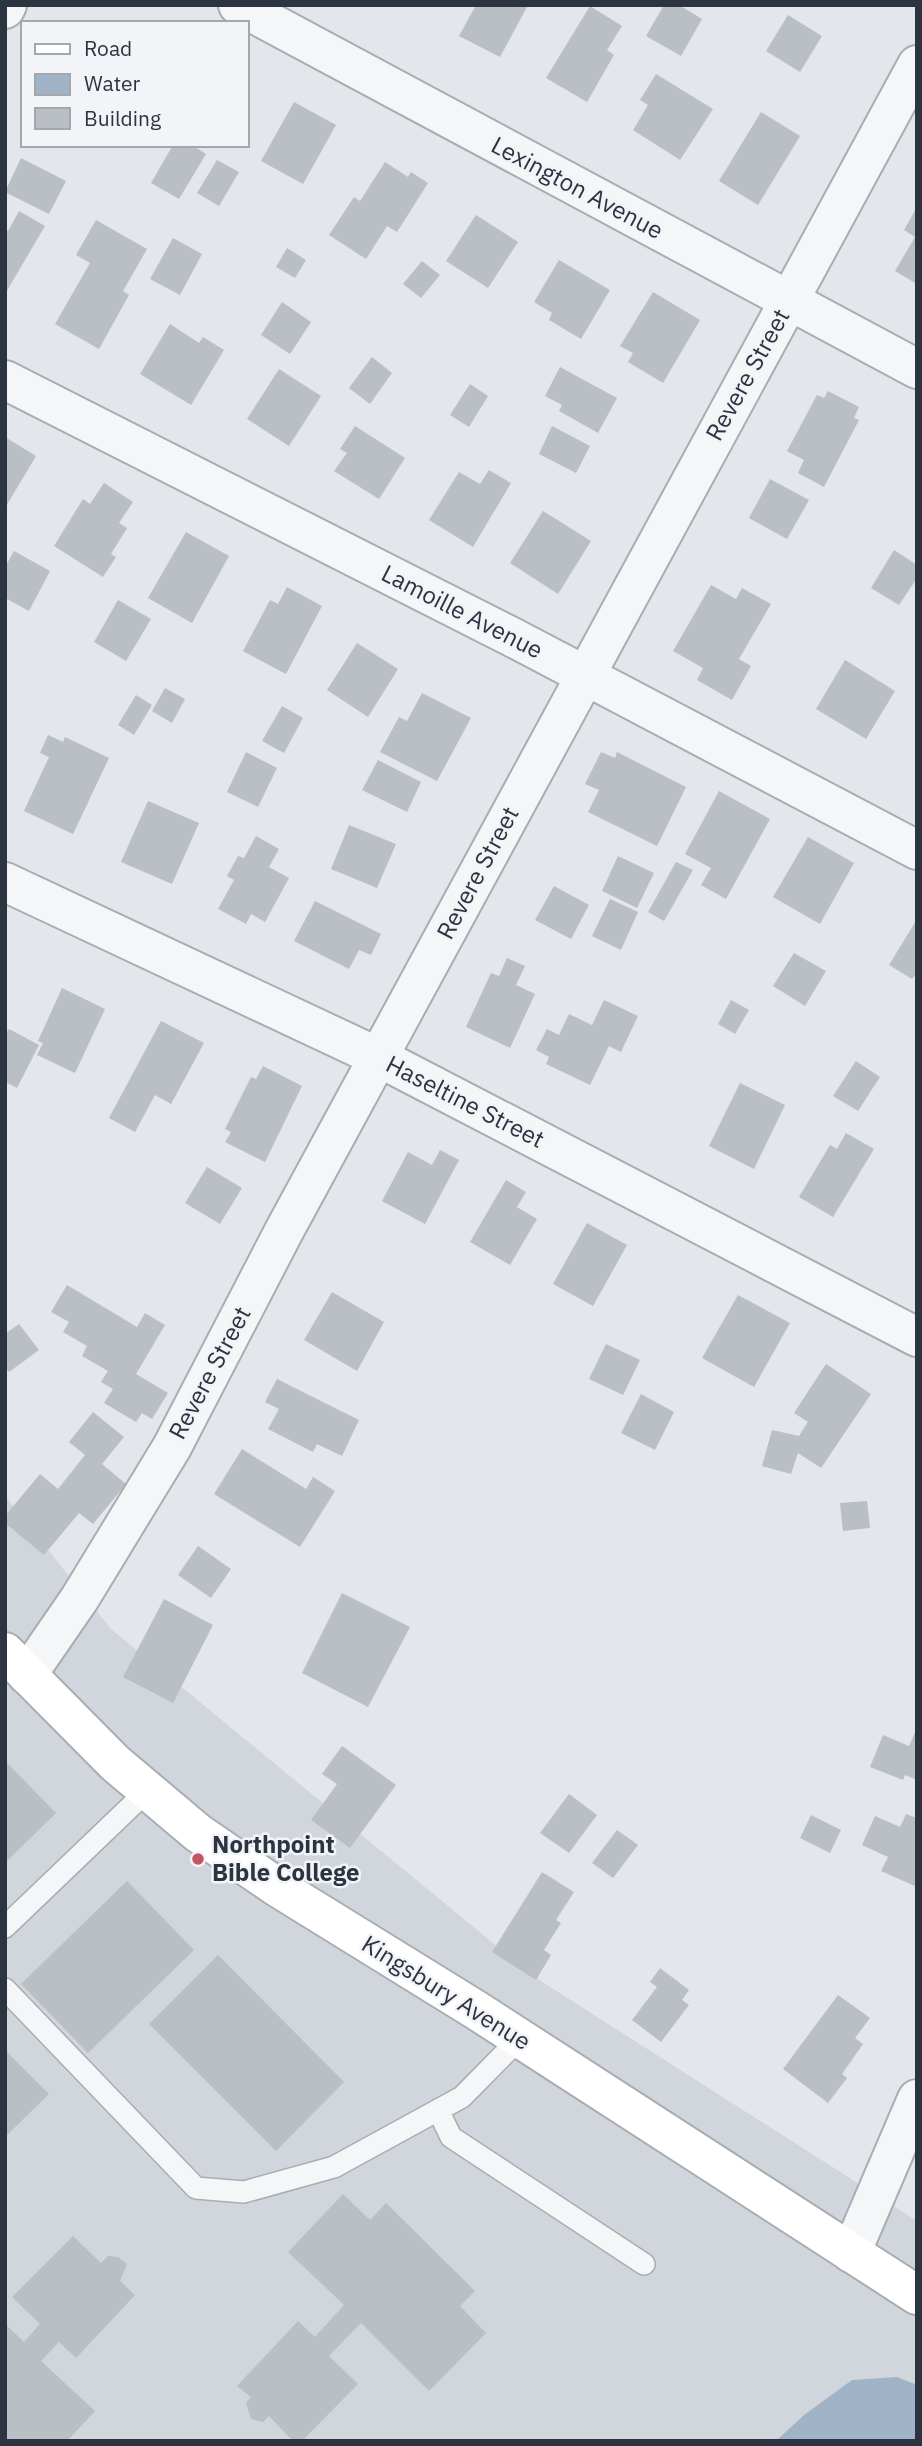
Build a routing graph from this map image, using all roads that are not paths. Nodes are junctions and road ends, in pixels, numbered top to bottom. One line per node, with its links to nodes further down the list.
1 (237, 5): 3 (street, Lexington Avenue)
2 (917, 65): 3 (street, Revere Street)
3 (789, 301): 4 (street, Lexington Avenue); 6 (street, Revere Street)
4 (917, 369)
5 (5, 380): 6 (street, Lamoille Avenue)
6 (585, 675): 7 (street, Lamoille Avenue); 9 (street, Revere Street)
7 (917, 850)
8 (5, 882): 9 (street, Haseltine Street)
9 (378, 1057): 10 (street, Haseltine Street); 11 (street, Revere Street)
10 (917, 1337)
11 (16, 1664): 12 (main road, Kingsbury Avenue)
12 (148, 1790): 13 (lane); 15 (main road, Kingsbury Avenue)
13 (5, 1927)
14 (5, 1989): 17 (lane)
15 (519, 2039): 17 (lane); 18 (main road, Kingsbury Avenue)
16 (917, 2099): 18 (street)
17 (438, 2110): 19 (lane)
18 (851, 2253): 20 (main road, Kingsbury Avenue)
19 (644, 2264)
20 (917, 2295)

